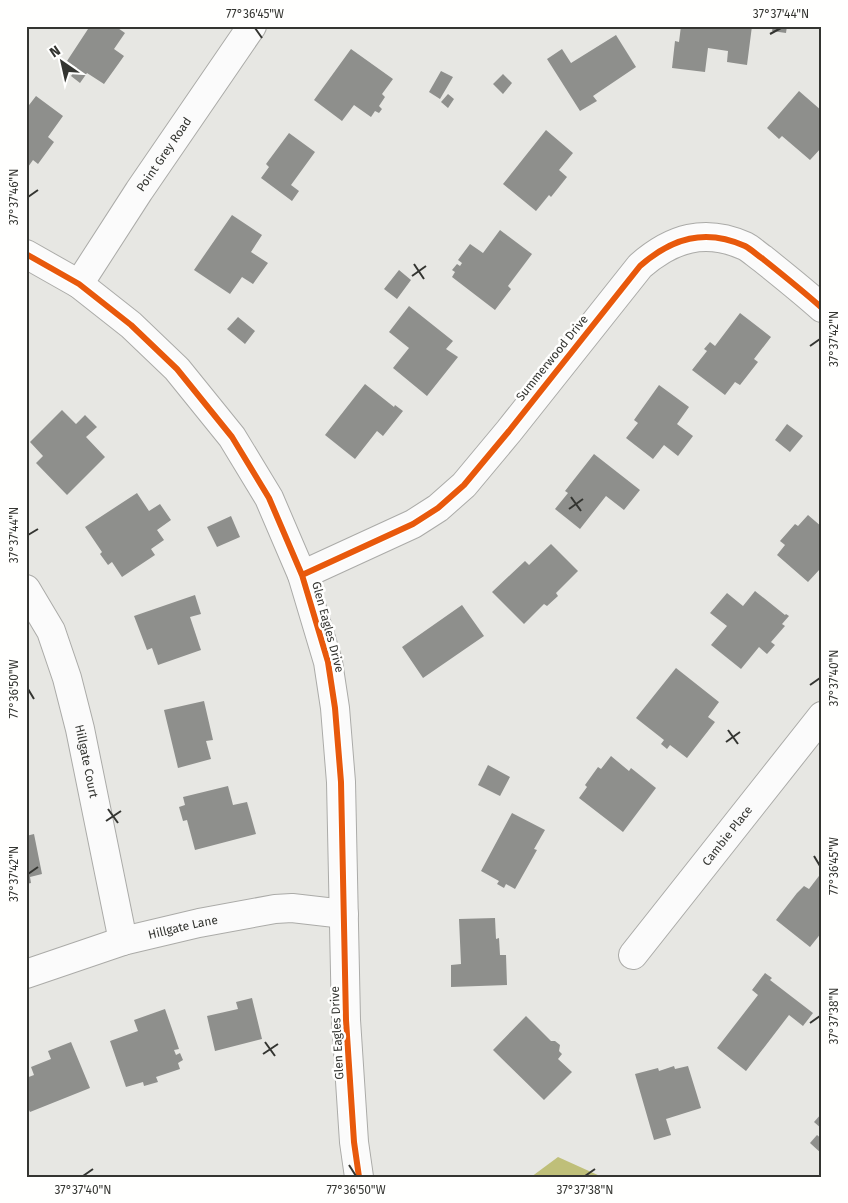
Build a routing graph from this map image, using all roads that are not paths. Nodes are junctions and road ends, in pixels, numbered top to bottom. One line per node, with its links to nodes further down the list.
1 (252, 26): 3 (street, Point Grey Road)
2 (26, 254): 3 (street, Glen Eagles Drive)
3 (79, 284): 5 (street, Glen Eagles Drive)
4 (822, 308): 5 (street, Summerwood Drive)
5 (302, 575): 8 (street, Glen Eagles Drive)
6 (26, 588): 9 (street, Hillgate Court)
7 (822, 716): 10 (street, Cambie Place)
8 (344, 914): 9 (street, Hillgate Lane); 12 (street, Glen Eagles Drive)
9 (123, 941): 11 (street, Hillgate Lane)
10 (633, 955)
11 (26, 974)
12 (359, 1177)

